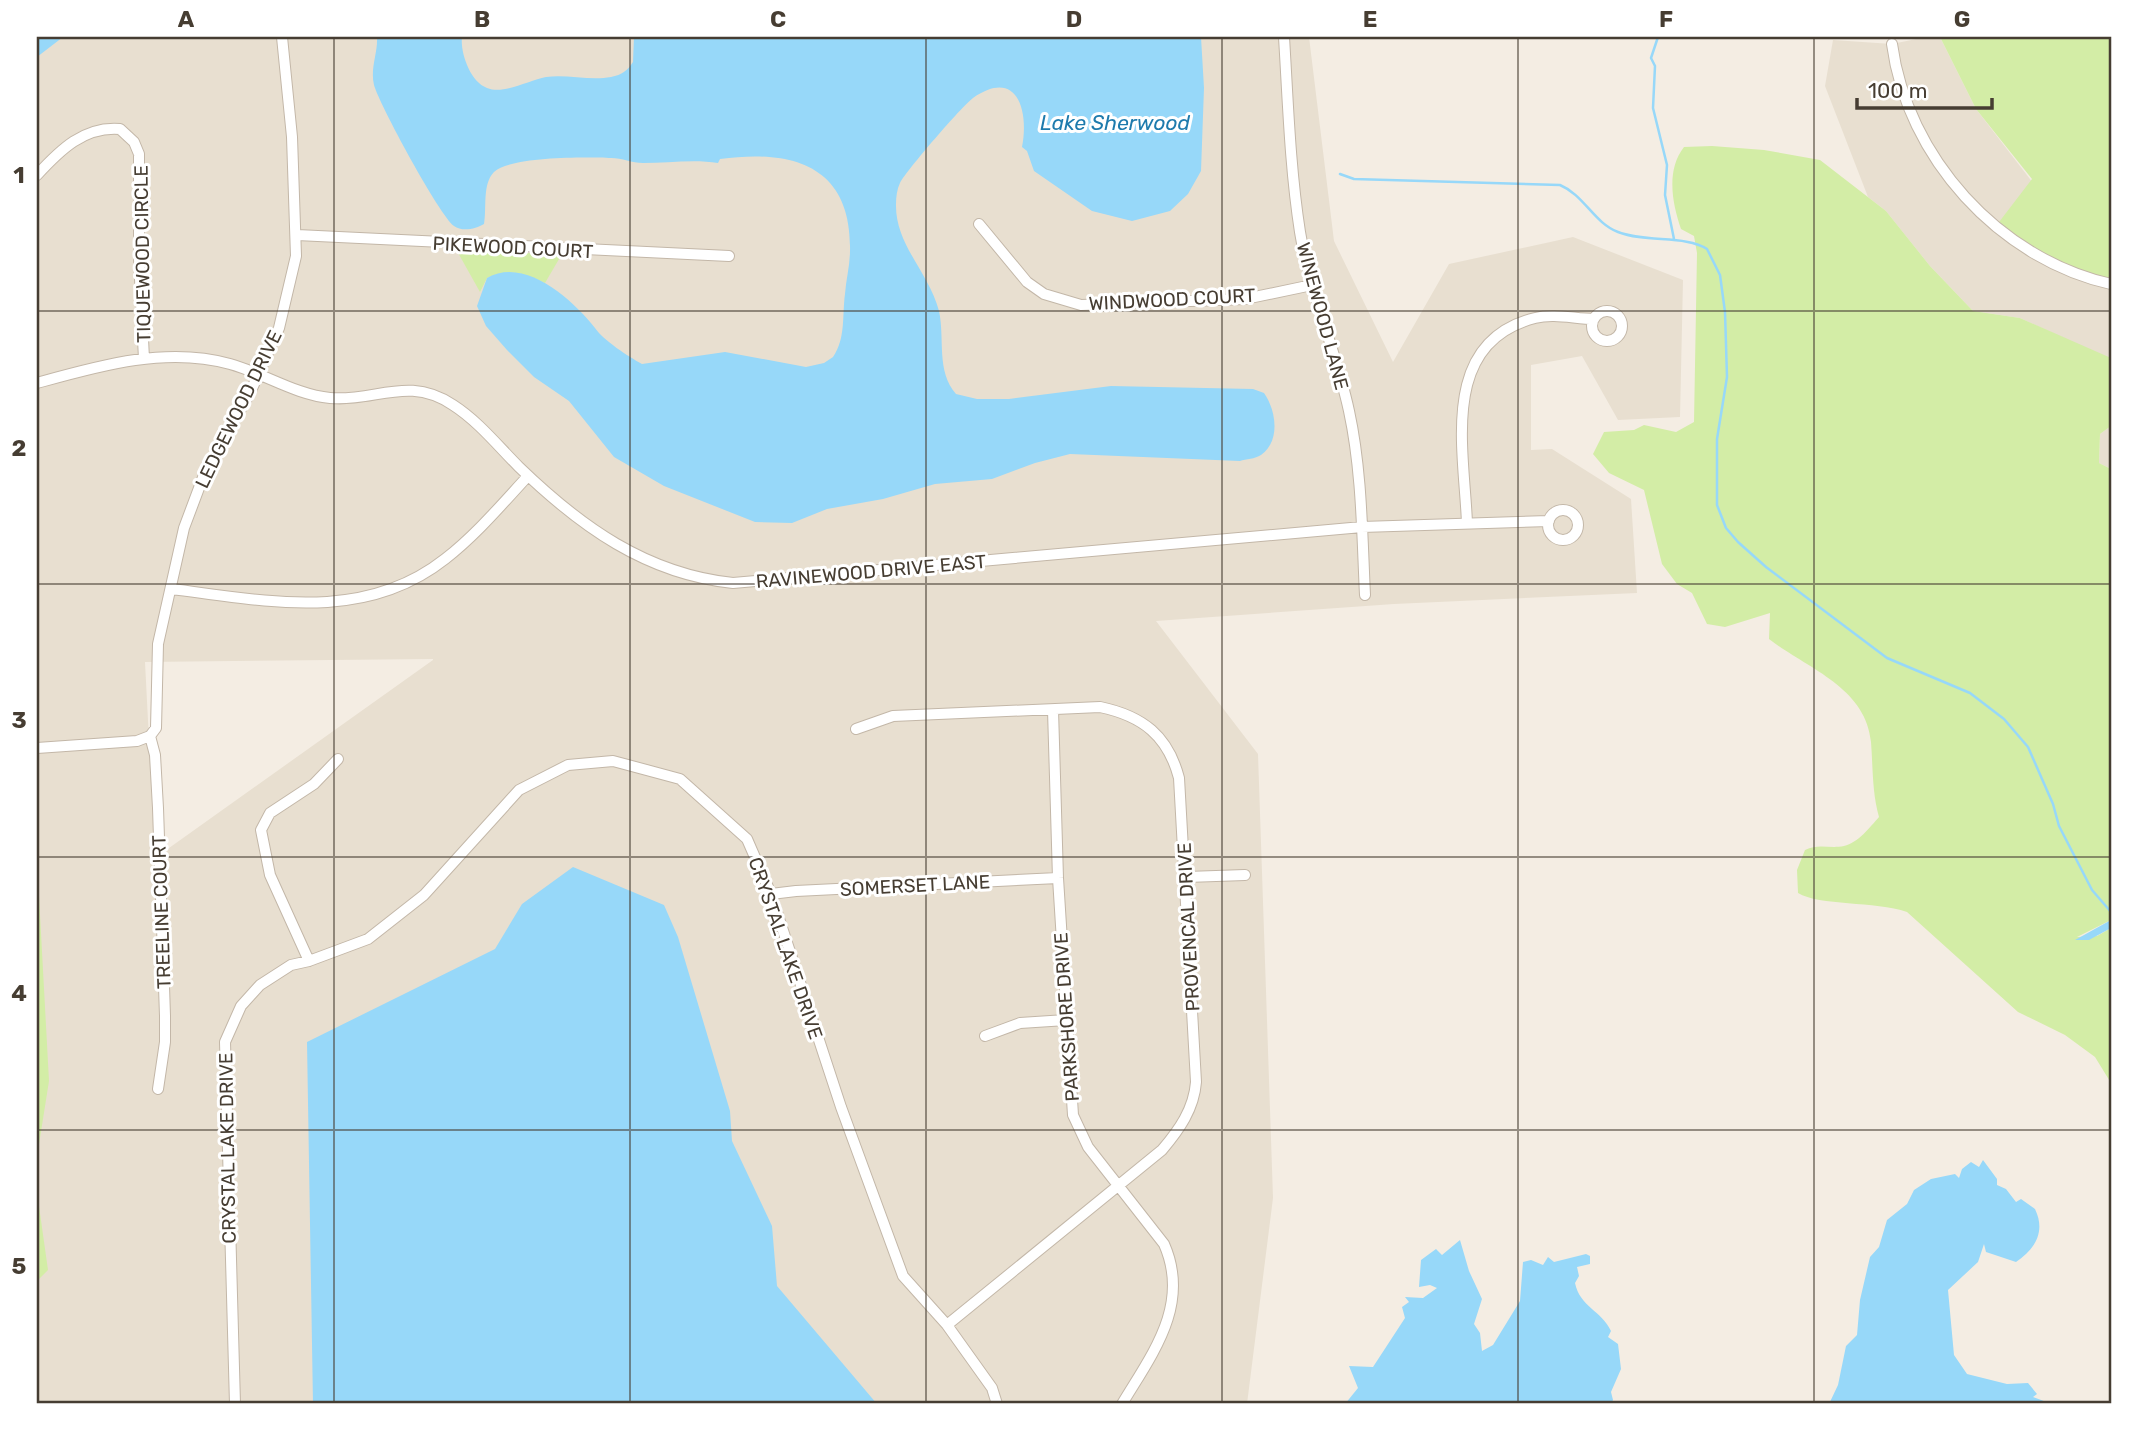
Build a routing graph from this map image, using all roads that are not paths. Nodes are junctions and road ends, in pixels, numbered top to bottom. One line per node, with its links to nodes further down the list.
1 (282, 37): 6 (street, LEDGEWOOD DRIVE)
2 (1284, 37): 9 (street, WINEWOOD LANE)
3 (1892, 44): 8 (street)
4 (37, 175): 11 (street, TIQUEWOOD CIRCLE)
5 (979, 224): 9 (street, WINDWOOD COURT)
6 (297, 235): 7 (street, PIKEWOOD COURT); 12 (street, LEDGEWOOD DRIVE)
7 (729, 256)
8 (2111, 284)
9 (1312, 285): 17 (street, WINEWOOD LANE)
10 (1594, 319): 16 (street)
11 (144, 359): 12 (street, RAVINEWOOD DRIVE EAST); 13 (street, RAVINEWOOD DRIVE EAST)
12 (259, 373): 14 (street, RAVINEWOOD DRIVE EAST); 18 (street, LEDGEWOOD DRIVE)
13 (37, 383)
14 (528, 476): 17 (street, RAVINEWOOD DRIVE EAST); 18 (street)
15 (1549, 522): 16 (street, RAVINEWOOD DRIVE EAST)
16 (1466, 523): 17 (street, RAVINEWOOD DRIVE EAST)
17 (1362, 527): 19 (street, WINEWOOD LANE)
18 (172, 589): 22 (street, LEDGEWOOD DRIVE)
19 (1365, 595)
20 (1053, 710): 21 (street, PROVENCAL DRIVE); 26 (street, PROVENCAL DRIVE); 27 (street, PARKSHORE DRIVE)
21 (856, 729)
22 (150, 736): 23 (street); 32 (street, TREELINE COURT)
23 (37, 748)
24 (338, 759): 29 (street)
25 (1245, 875): 26 (street)
26 (1187, 877): 33 (street, PROVENCAL DRIVE)
27 (1058, 878): 28 (street, SOMERSET LANE); 30 (street, PARKSHORE DRIVE)
28 (771, 894): 29 (street, CRYSTAL LAKE DRIVE); 34 (street, CRYSTAL LAKE DRIVE)
29 (309, 961): 35 (street, CRYSTAL LAKE DRIVE)
30 (1066, 1020): 31 (street); 33 (street, PARKSHORE DRIVE)
31 (985, 1036)
32 (158, 1089)
33 (1117, 1186): 34 (street, PROVENCAL DRIVE); 37 (street, PARKSHORE DRIVE)
34 (947, 1325): 36 (street, CRYSTAL LAKE DRIVE)
35 (235, 1404)
36 (997, 1404)
37 (1122, 1404)

